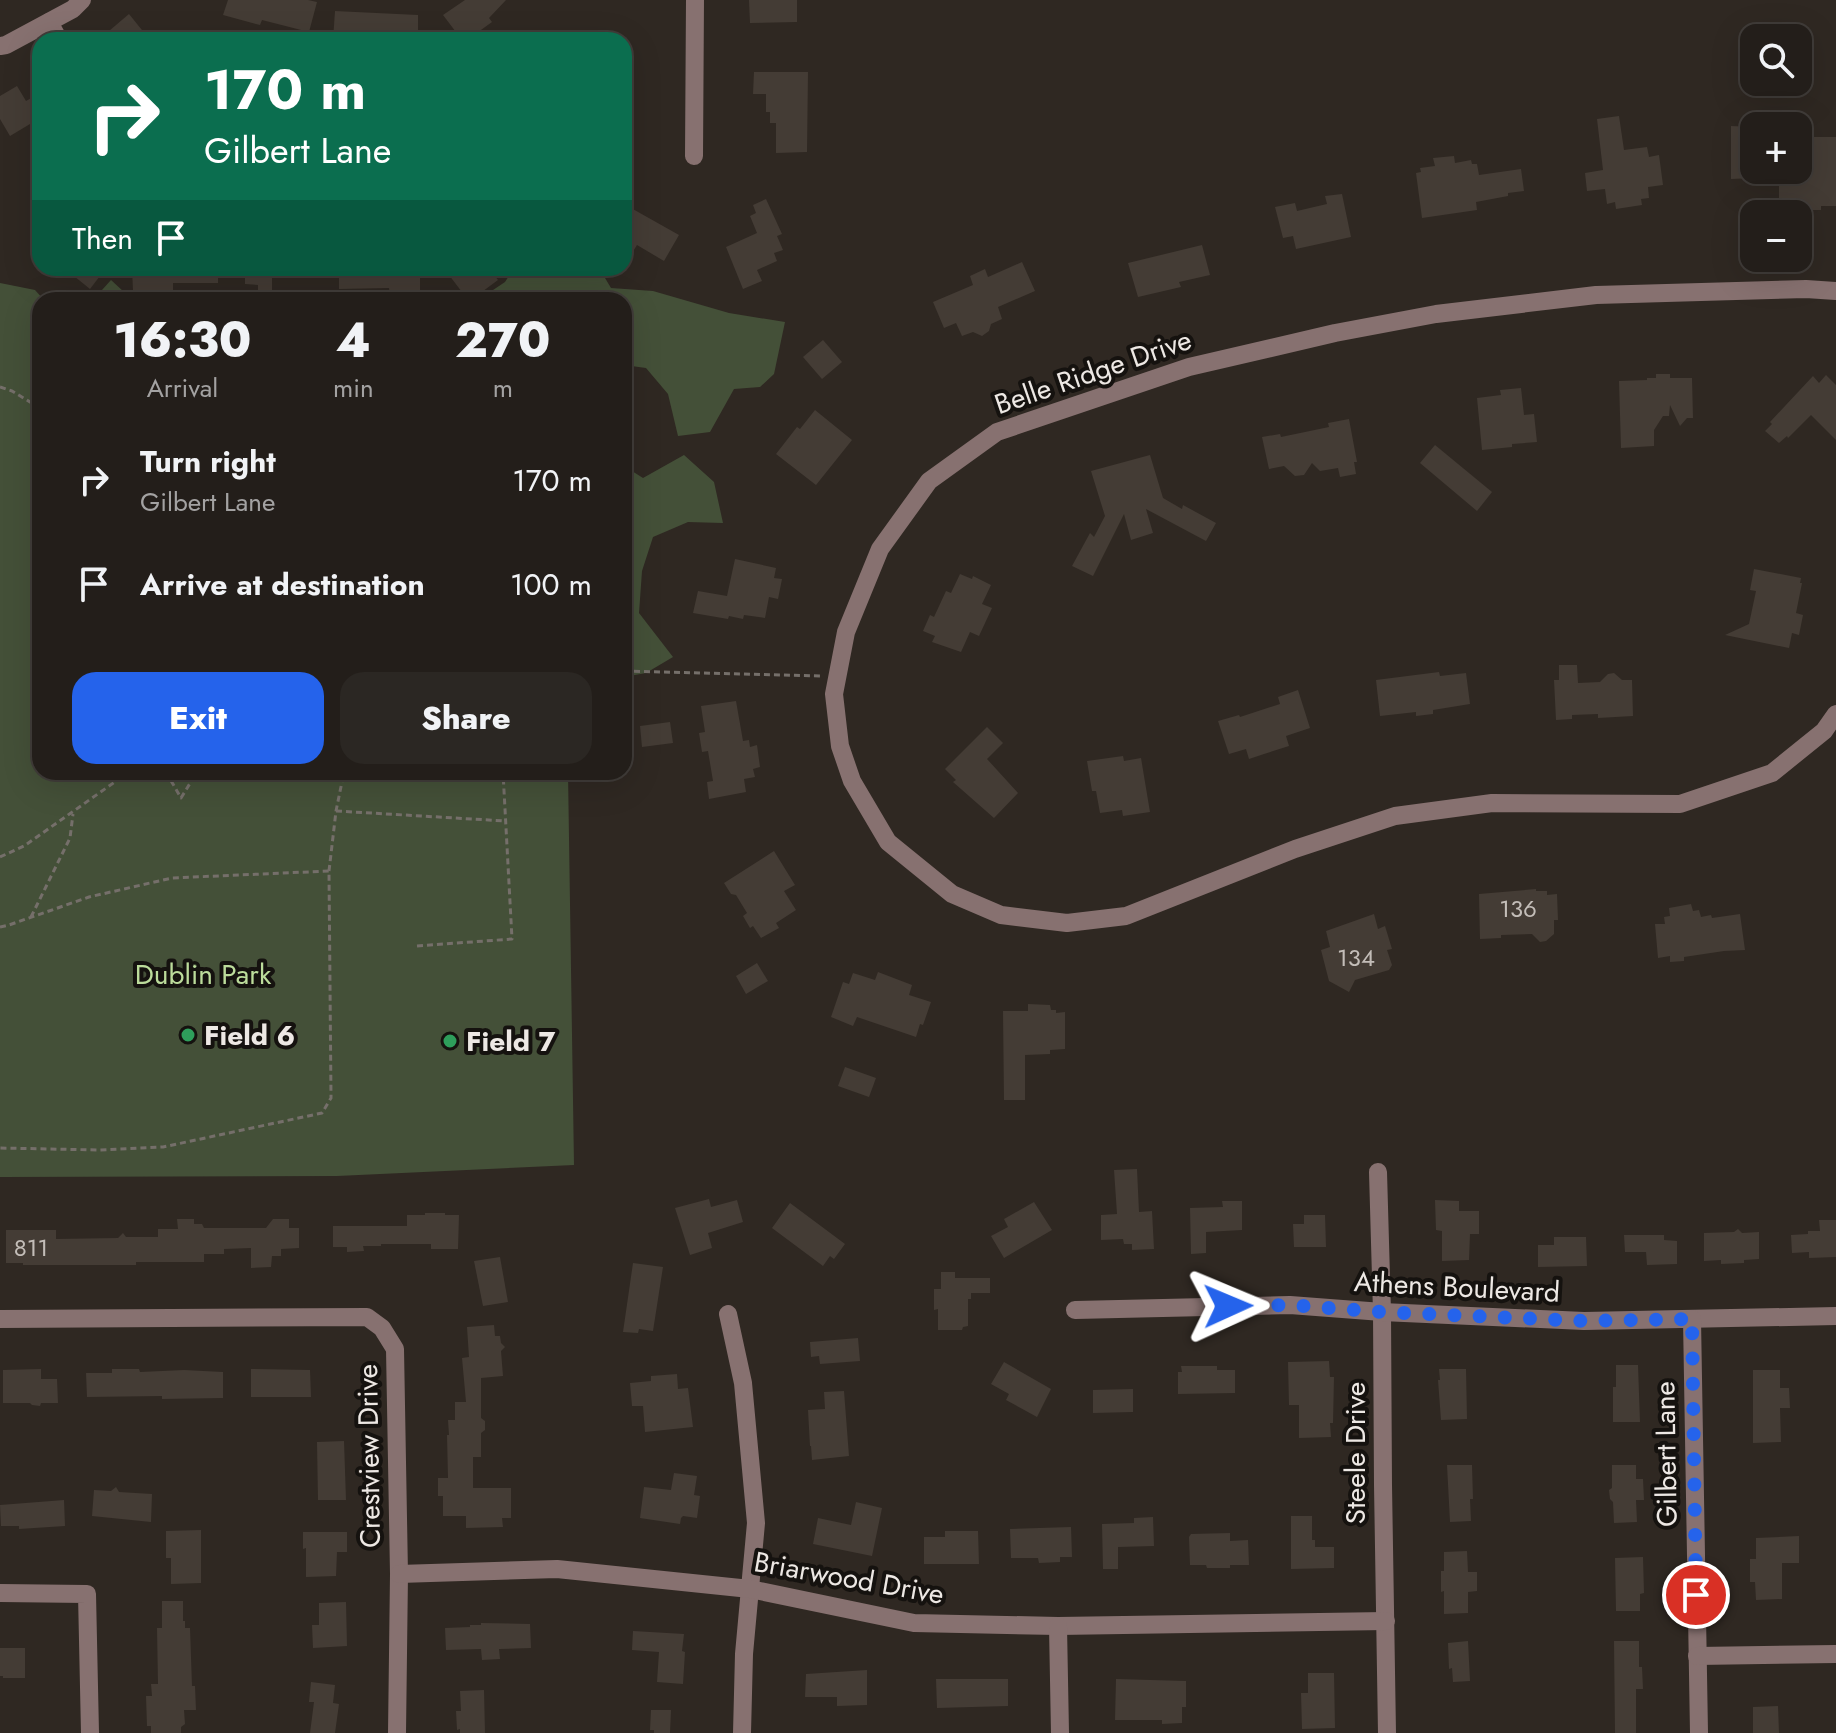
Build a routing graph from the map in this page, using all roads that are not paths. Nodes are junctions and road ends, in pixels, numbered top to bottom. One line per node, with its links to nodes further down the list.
1 (82, 0): 3 (street)
2 (695, 0): 6 (street)
3 (49, 22): 4 (street); 5 (street)
4 (55, 32)
5 (0, 46)
6 (694, 156)
7 (1836, 291): 8 (street, Belle Ridge Drive)
8 (1836, 714)
9 (1378, 1172): 11 (street, Steele Drive)
10 (1075, 1310): 11 (street, Athens Boulevard)
11 (1382, 1312): 15 (street, Athens Boulevard); 19 (street, Steele Drive)
12 (728, 1314): 17 (street)
13 (1836, 1316): 15 (street, Athens Boulevard)
14 (0, 1319): 16 (street, Crestview Drive)
15 (1692, 1319): 22 (street, Gilbert Lane)
16 (399, 1574): 17 (street, Briarwood Drive); 24 (street, Crestview Drive)
17 (750, 1589): 20 (street, Briarwood Drive); 25 (street)
18 (0, 1593): 23 (street)
19 (1386, 1621): 20 (street, Briarwood Drive); 27 (street, Steele Drive)
20 (1058, 1626): 26 (street)
21 (1836, 1654): 22 (street)
22 (1697, 1656): 28 (street, Gilbert Lane)
23 (90, 1733)
24 (397, 1733)
25 (742, 1733)
26 (1060, 1733)
27 (1387, 1733)
28 (1699, 1733)

